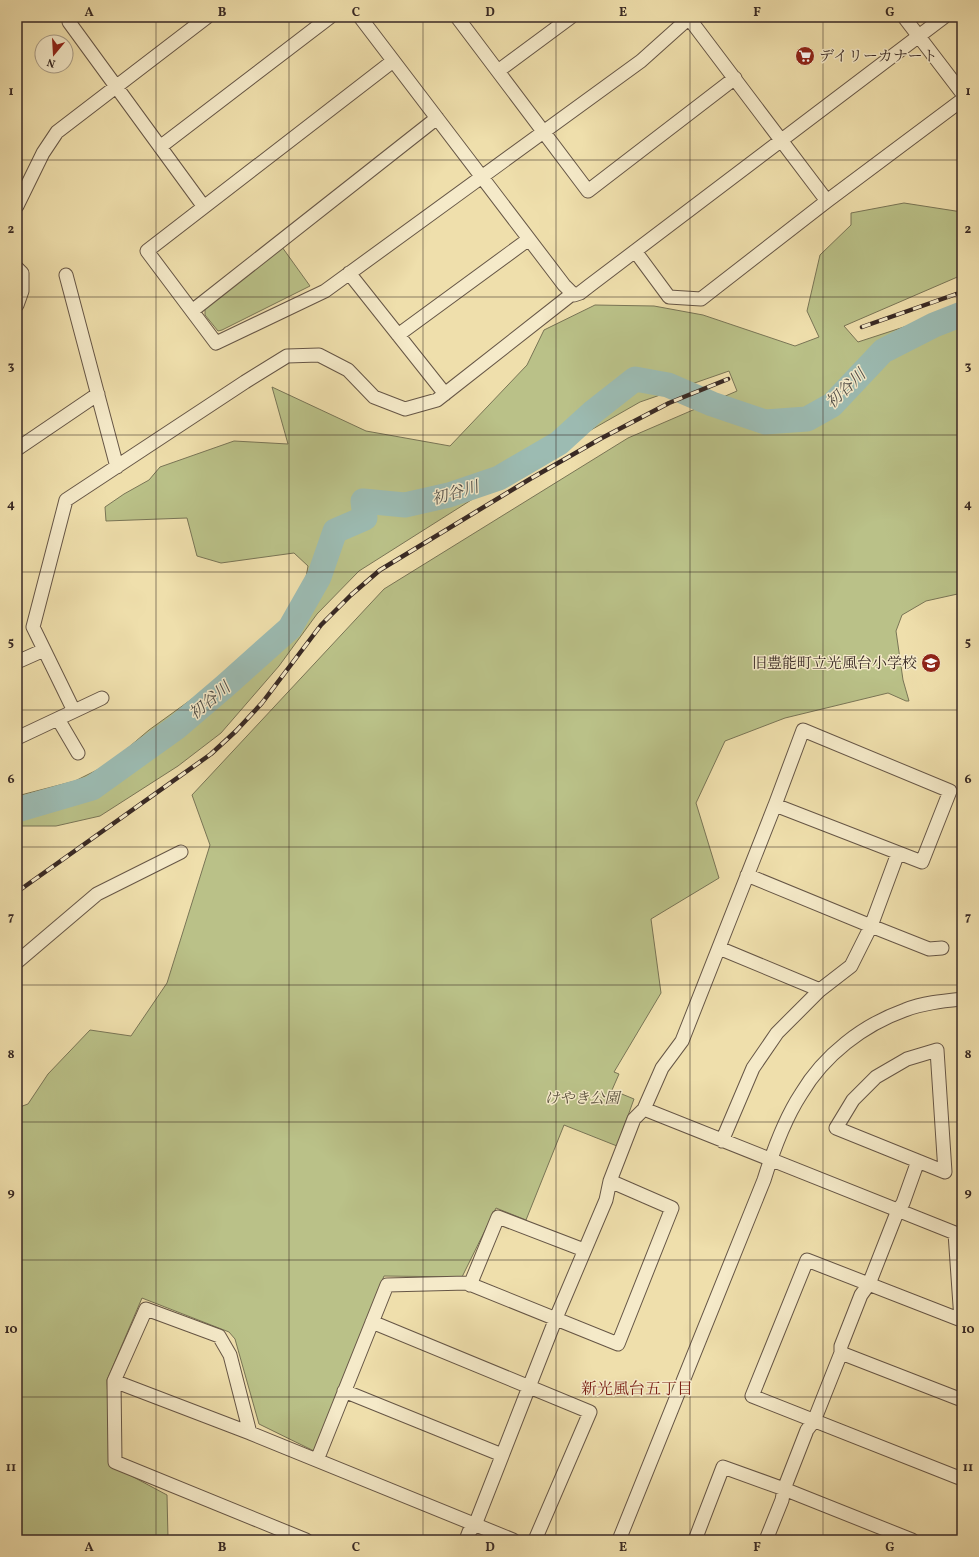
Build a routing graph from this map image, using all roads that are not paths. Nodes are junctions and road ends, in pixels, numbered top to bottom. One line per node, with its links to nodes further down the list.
1 (207, 17): 14 (street)
2 (330, 17): 20 (street)
3 (360, 17): 11 (street)
4 (457, 17): 12 (street)
5 (571, 17): 12 (street)
6 (904, 17): 10 (street)
7 (944, 17): 10 (street)
8 (689, 18): 13 (street); 18 (street)
9 (72, 19): 14 (street)
10 (919, 37): 15 (street); 19 (street)
11 (393, 61): 17 (street); 24 (street)
12 (498, 71): 18 (street)
13 (735, 78): 18 (street); 19 (street)
14 (116, 87): 20 (street); 23 (street)
15 (962, 93)
16 (962, 100): 22 (street)
17 (437, 118): 21 (street); 32 (street)
18 (543, 132): 21 (street)
19 (782, 140): 22 (street); 26 (street)
20 (160, 147): 24 (street)
21 (482, 177): 25 (street); 28 (street)
22 (827, 201): 26 (street)
23 (17, 206)
24 (204, 207): 32 (street)
25 (529, 239): 30 (street); 33 (street)
26 (635, 251): 30 (street)
27 (17, 268): 31 (street)
28 (349, 274): 32 (street); 33 (street)
29 (66, 276): 34 (street)
30 (572, 294): 35 (street)
31 (17, 305)
32 (192, 311)
33 (398, 335): 35 (street)
34 (98, 394): 36 (street); 37 (street)
35 (445, 394): 37 (street)
36 (17, 449)
37 (117, 467): 38 (street)
38 (44, 650): 39 (street); 41 (street)
39 (17, 662)
40 (102, 698): 41 (street)
41 (74, 711): 42 (street)
42 (58, 719): 43 (street); 44 (street)
43 (17, 738)
44 (78, 753)
45 (775, 805): 47 (street); 47 (street); 48 (street)
46 (181, 852): 52 (street)
47 (898, 853): 49 (street)
48 (747, 875): 49 (street); 50 (street)
49 (871, 926): 51 (street); 53 (street)
50 (719, 948): 53 (street); 55 (street)
51 (942, 948)
52 (17, 962)
53 (820, 990): 56 (street)
54 (962, 999): 57 (street)
55 (644, 1109): 56 (street); 59 (street)
56 (722, 1141): 57 (street)
57 (771, 1159): 60 (street); 82 (street)
58 (918, 1161): 58 (street); 60 (street)
59 (610, 1181): 61 (street); 64 (street)
60 (898, 1210): 62 (street); 62 (street)
61 (584, 1250): 63 (street); 64 (street)
62 (869, 1284): 66 (street); 71 (street)
63 (470, 1285): 64 (street); 65 (street)
64 (556, 1318): 68 (street)
65 (372, 1322): 68 (street); 69 (street)
66 (842, 1353): 70 (street); 71 (street)
67 (114, 1381): 72 (street); 72 (street); 78 (street)
68 (530, 1387): 73 (street); 81 (street)
69 (344, 1391): 73 (street); 74 (street)
70 (962, 1400)
71 (814, 1421): 75 (street); 76 (street)
72 (250, 1433): 74 (street)
73 (502, 1455): 77 (street)
74 (317, 1460): 77 (street)
75 (962, 1479)
76 (784, 1489): 83 (street); 84 (street); 85 (street)
77 (475, 1525): 79 (street); 80 (street)
78 (306, 1540)
79 (466, 1540)
80 (513, 1540)
81 (534, 1540)
82 (619, 1540)
83 (695, 1540)
84 (766, 1540)
85 (912, 1540)

